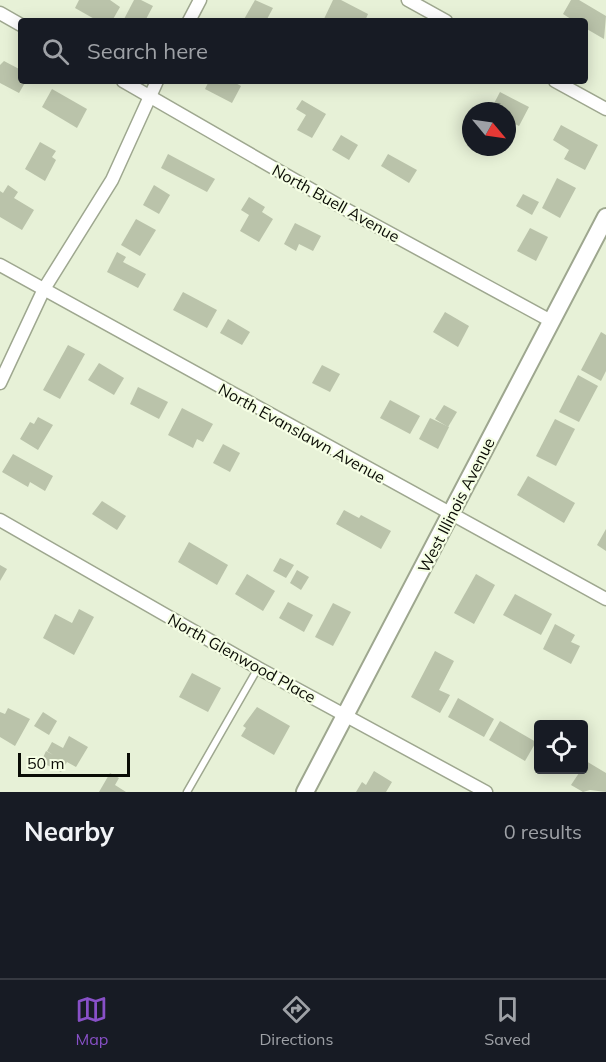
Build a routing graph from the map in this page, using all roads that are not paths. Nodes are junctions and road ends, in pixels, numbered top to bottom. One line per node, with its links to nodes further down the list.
1 (200, 0): 4 (street)
2 (408, 0): 5 (street)
3 (0, 13): 6 (street)
4 (191, 18)
5 (441, 18)
6 (18, 23)
7 (129, 84): 10 (street, North Buell Avenue)
8 (155, 84): 10 (street)
9 (560, 84): 11 (street)
10 (149, 95): 14 (street); 15 (street, North Buell Avenue)
11 (606, 109)
12 (606, 217): 15 (street, West Illinois Avenue)
13 (0, 265): 14 (street, North Evanslawn Avenue)
14 (44, 290): 16 (street); 17 (street, North Evanslawn Avenue)
15 (551, 321): 17 (street, West Illinois Avenue)
16 (0, 382)
17 (451, 516): 19 (street, North Evanslawn Avenue); 21 (street, West Illinois Avenue)
18 (0, 520): 20 (street, North Glenwood Place)
19 (606, 599)
20 (258, 668): 21 (street, North Glenwood Place); 22 (lane)
21 (345, 716): 23 (street, West Illinois Avenue); 24 (street, North Glenwood Place)
22 (187, 792)
23 (305, 792)
24 (486, 792)

